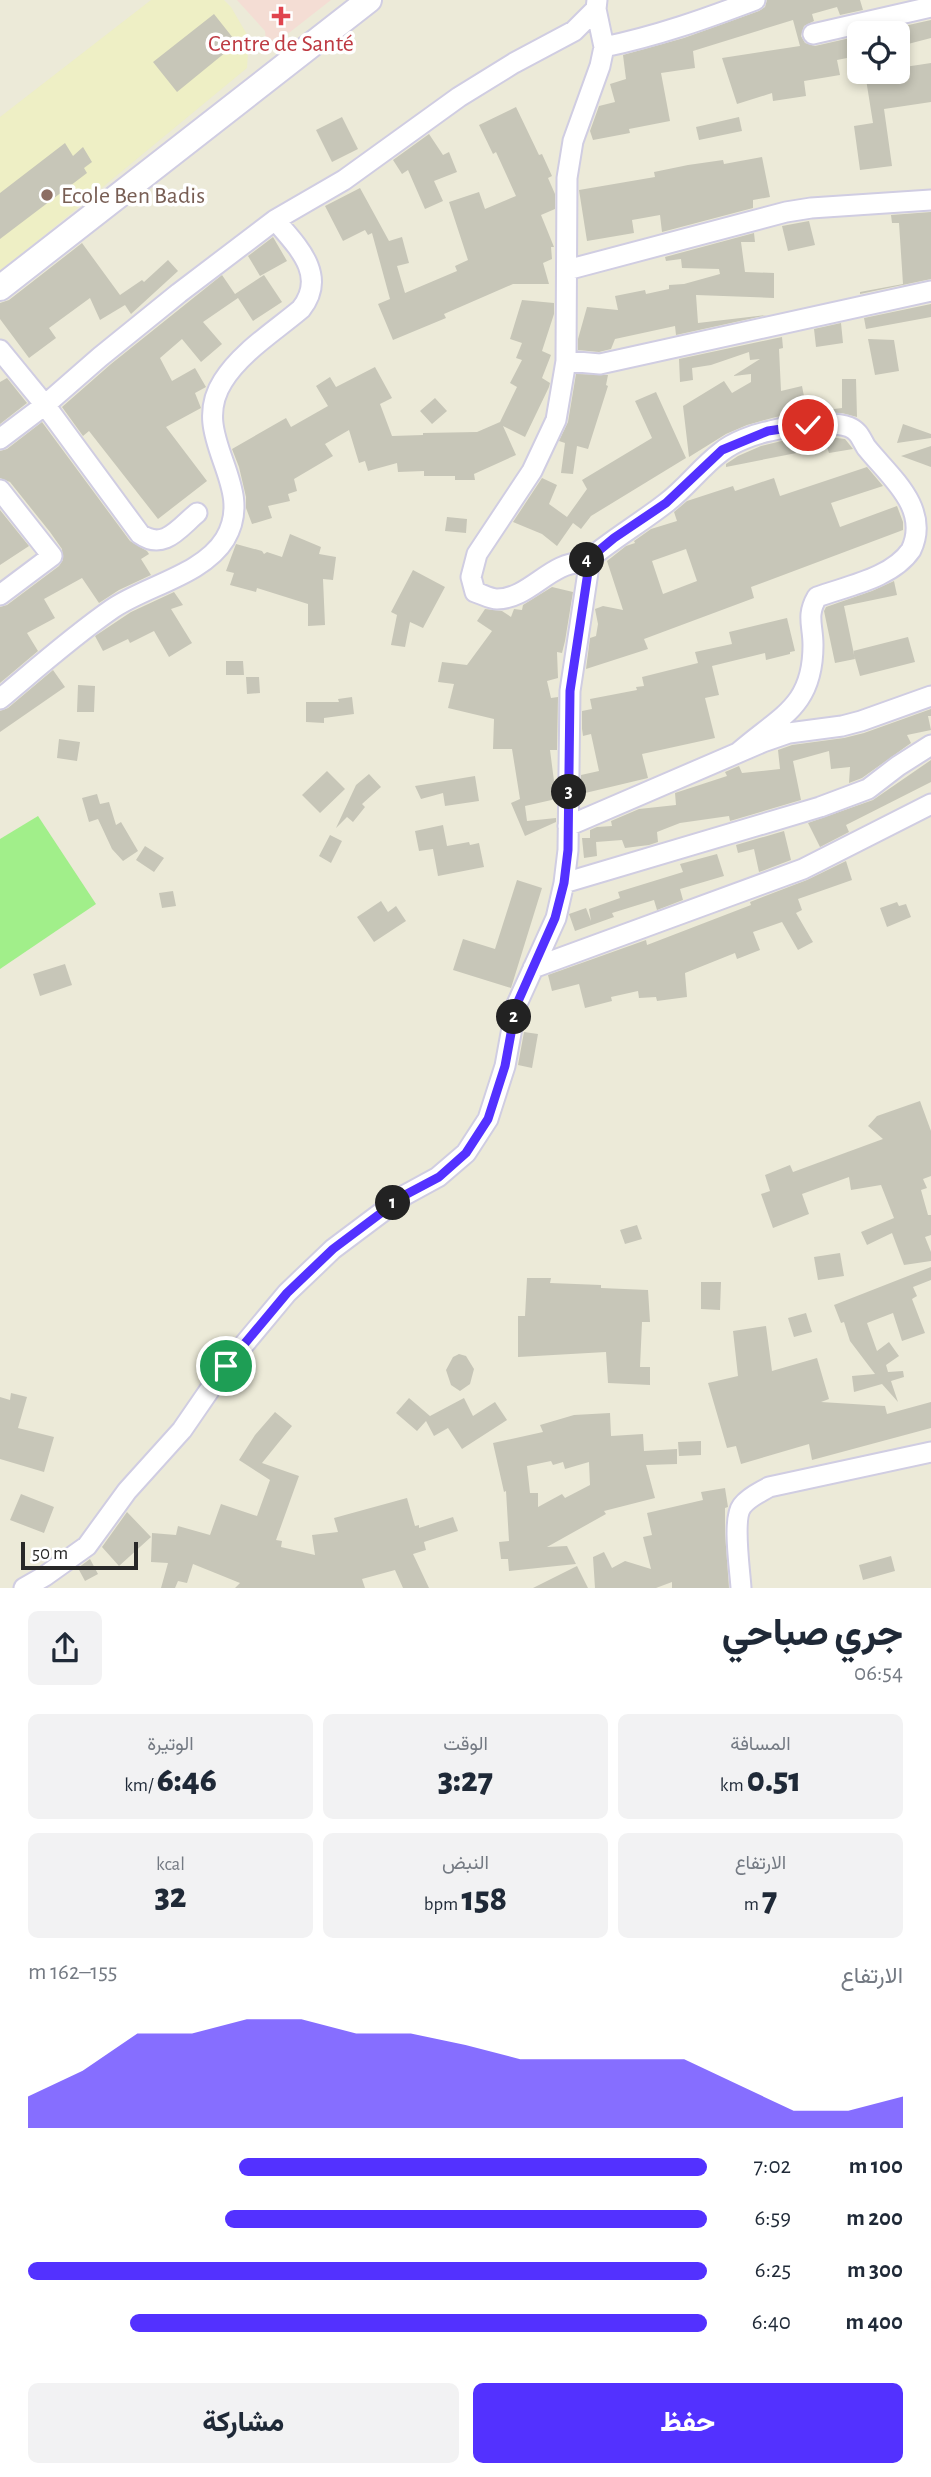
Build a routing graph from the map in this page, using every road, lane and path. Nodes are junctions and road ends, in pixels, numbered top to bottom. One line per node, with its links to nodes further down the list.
1 (369, 0): 10 (street)
2 (755, 0): 6 (street)
3 (596, 5): 6 (street); 8 (street)
4 (931, 7): 5 (street)
5 (813, 34)
6 (604, 47): 9 (street)
7 (931, 200): 9 (street)
8 (275, 220): 14 (street); 21 (street)
9 (567, 270): 13 (street)
10 (0, 288)
11 (931, 291): 13 (street)
12 (0, 351): 14 (street)
13 (566, 361): 18 (street)
14 (46, 405): 15 (street); 17 (street)
15 (0, 439)
16 (0, 490): 19 (street)
17 (197, 513)
18 (584, 563): 23 (street); 25 (street)
19 (0, 595)
20 (931, 696): 23 (street)
21 (0, 699)
22 (931, 745): 26 (street)
23 (739, 752): 25 (street)
24 (931, 804): 27 (street)
25 (568, 826): 26 (street)
26 (564, 883): 27 (street)
27 (533, 968): 29 (street)
28 (931, 1452): 30 (street)
29 (24, 1588)
30 (741, 1588)

